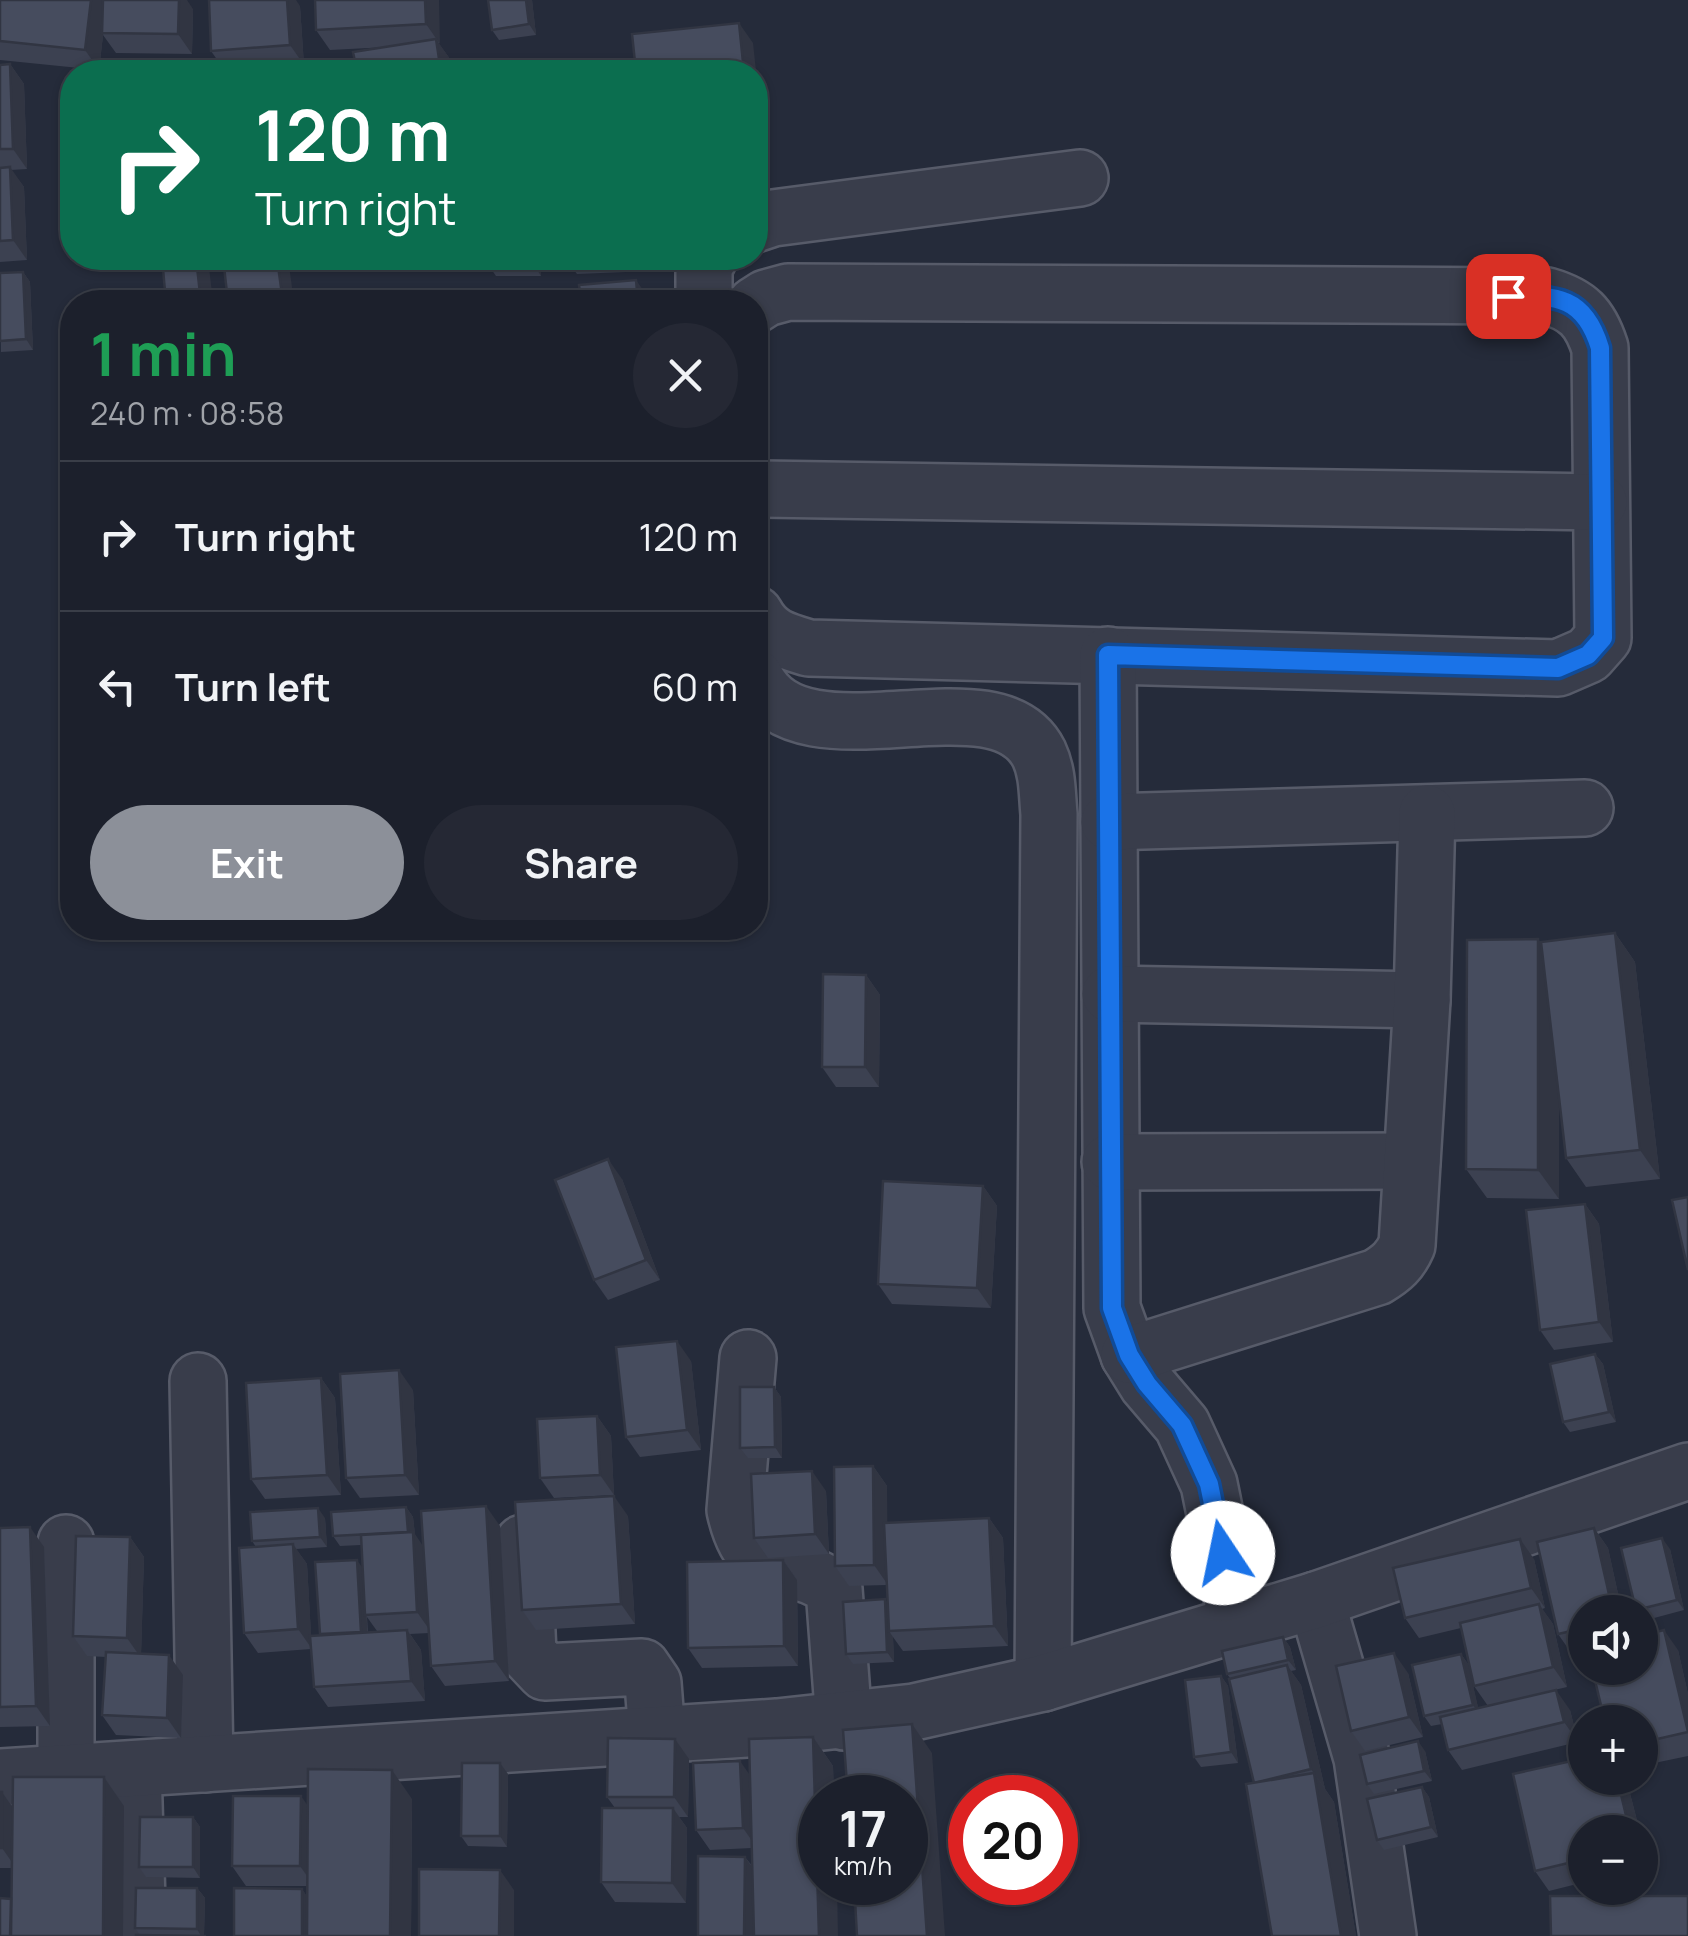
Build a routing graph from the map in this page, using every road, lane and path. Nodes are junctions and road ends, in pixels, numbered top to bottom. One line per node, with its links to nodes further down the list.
1 (1080, 178): 2 (street)
2 (768, 220)
3 (768, 297): 5 (street)
4 (768, 488): 5 (street)
5 (1599, 502): 7 (street)
6 (768, 632): 7 (street)
7 (1108, 655): 11 (street)
8 (768, 694): 24 (street)
9 (1585, 808): 10 (street)
10 (1427, 813): 11 (street); 13 (street)
11 (1109, 822): 12 (street)
12 (1110, 994): 13 (street); 15 (street)
13 (1422, 1000): 14 (street)
14 (1412, 1160): 15 (street); 16 (street)
15 (1110, 1162): 16 (street)
16 (1129, 1355): 23 (street)
17 (748, 1358): 25 (street)
18 (198, 1381): 27 (street)
19 (1688, 1471): 22 (street)
20 (522, 1525): 26 (street)
21 (66, 1544): 29 (street)
22 (1316, 1600): 23 (street); 33 (street)
23 (1237, 1622): 24 (street)
24 (1043, 1683): 25 (street)
25 (850, 1721): 26 (street); 30 (street)
26 (657, 1736): 27 (street)
27 (205, 1764): 28 (street)
28 (133, 1769): 29 (street); 32 (street)
29 (66, 1773): 31 (street)
30 (859, 1775)
31 (0, 1777)
32 (138, 1936)
33 (1388, 1936)

